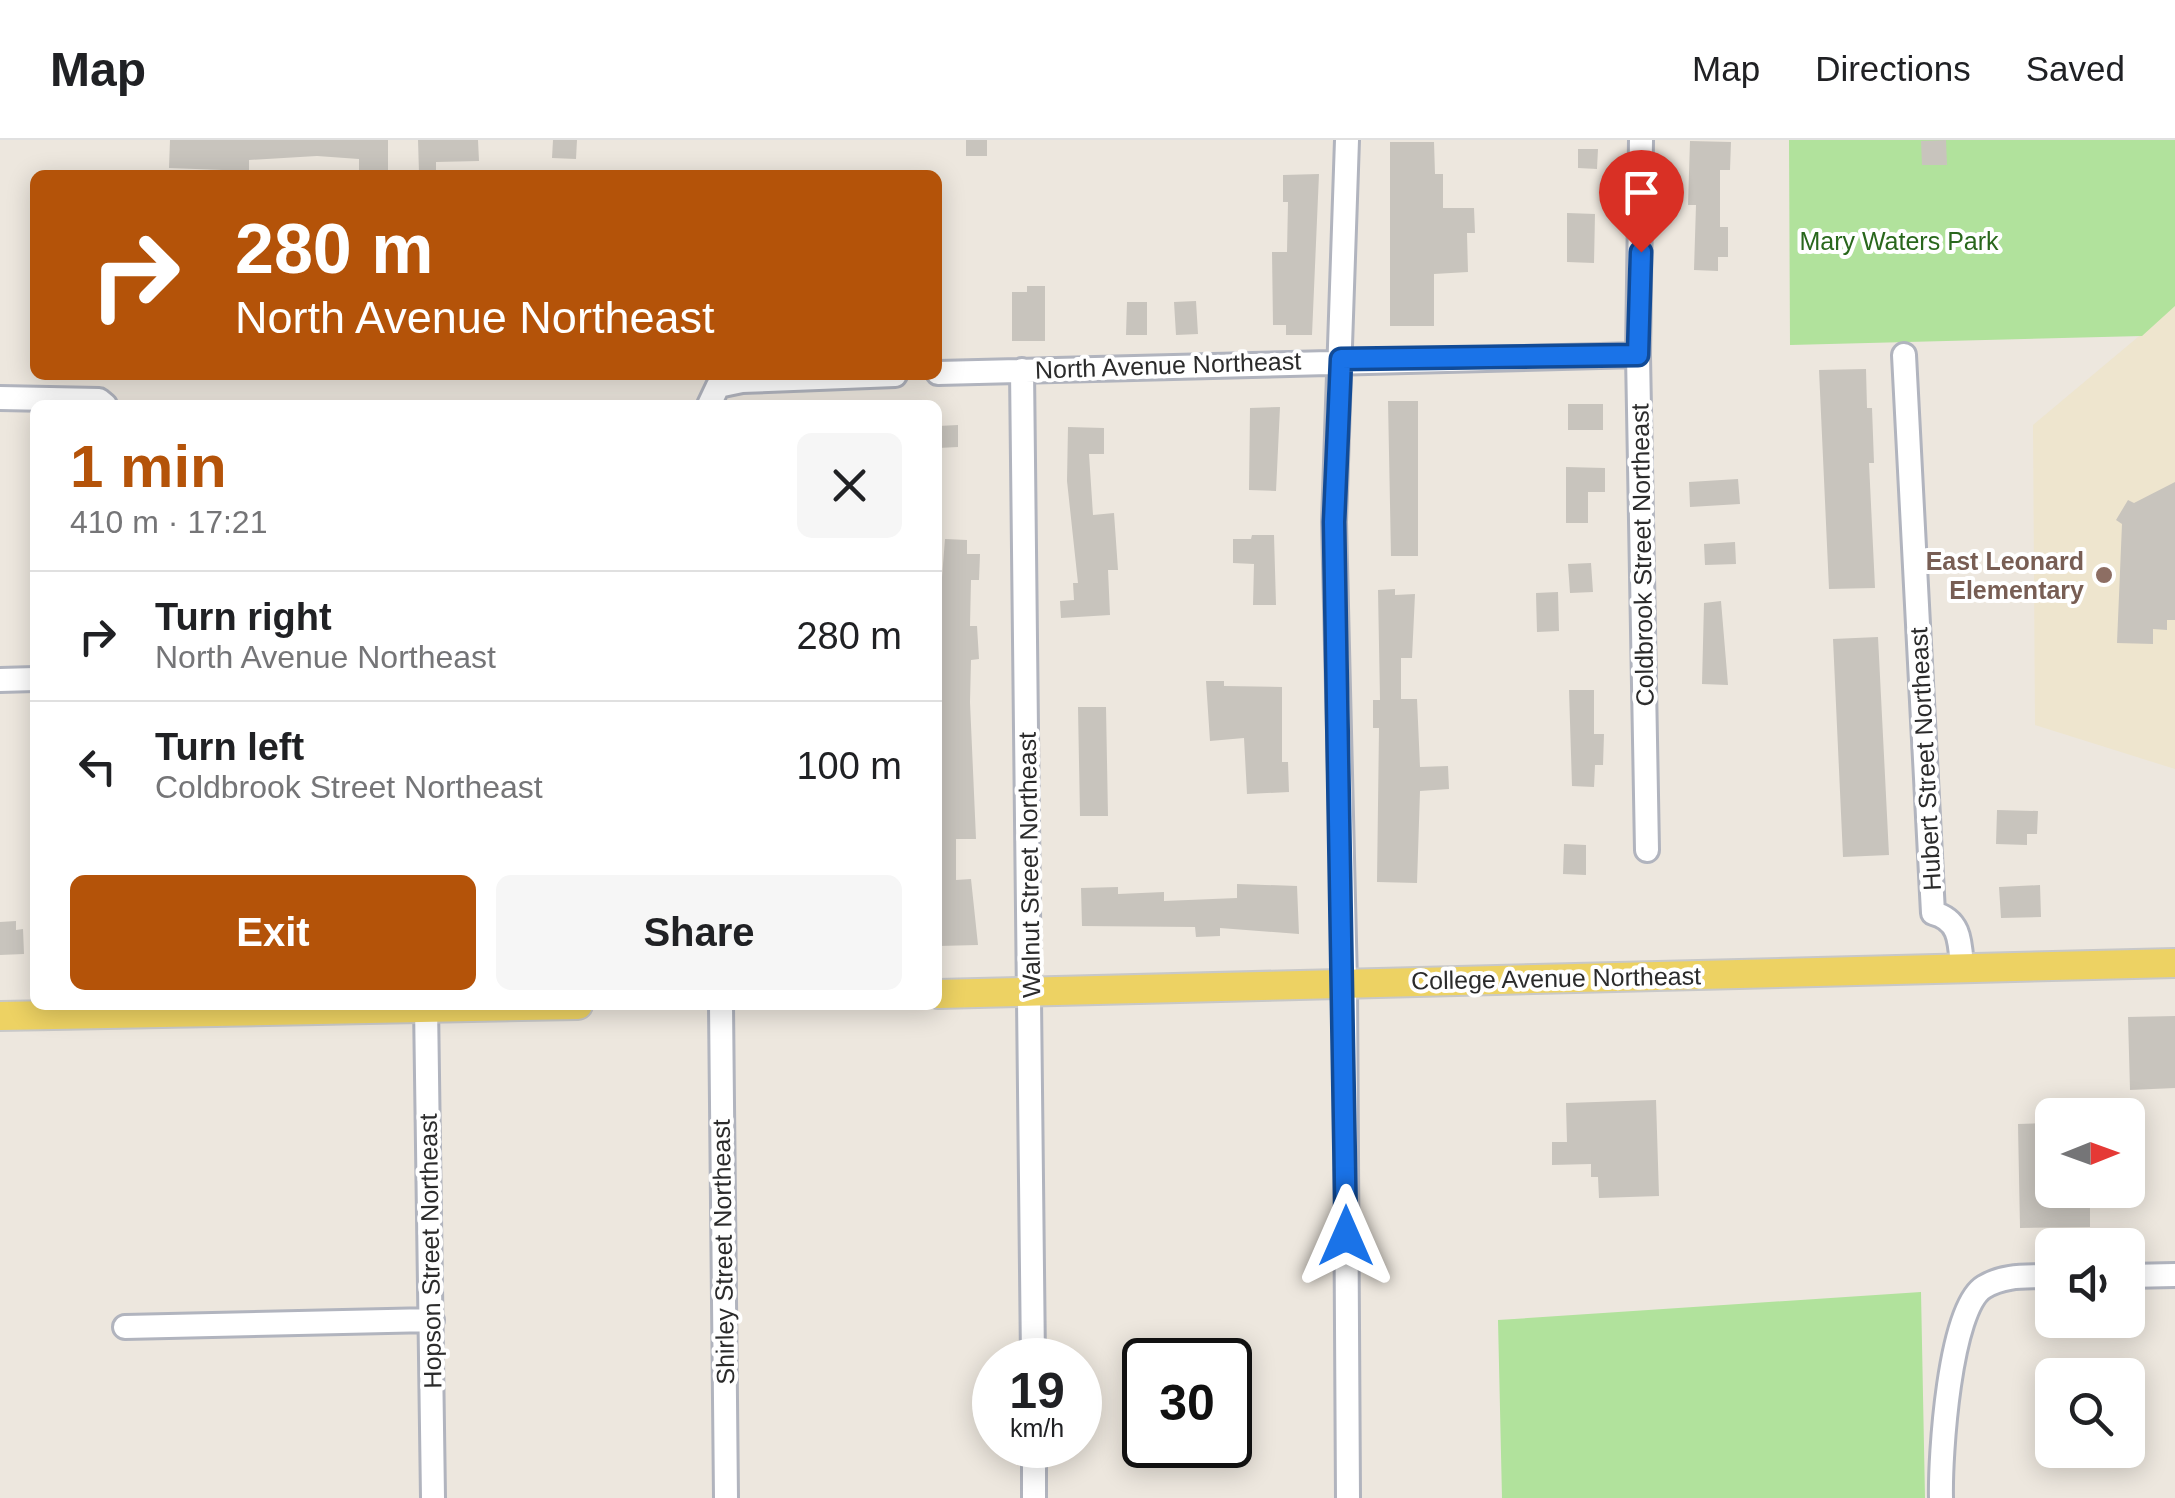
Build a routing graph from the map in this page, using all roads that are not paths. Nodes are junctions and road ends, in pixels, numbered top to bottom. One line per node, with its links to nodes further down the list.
1 (1347, 140): 5 (street)
2 (1641, 140): 3 (street, Coldbrook Street Northeast)
3 (1638, 355): 5 (street, North Avenue Northeast); 14 (street, Coldbrook Street Northeast)
4 (1904, 355): 16 (street, Hubert Street Northeast)
5 (1341, 359): 6 (street, North Avenue Northeast); 17 (street)
6 (1022, 370): 7 (street, North Avenue Northeast); 18 (street, Walnut Street Northeast)
7 (942, 373)
8 (768, 380): 9 (street)
9 (714, 396)
10 (0, 398): 11 (street)
11 (41, 400)
12 (30, 679): 13 (street)
13 (0, 680)
14 (1648, 850)
15 (2175, 963): 16 (main road, College Avenue Northeast)
16 (1962, 968): 17 (main road, College Avenue Northeast)
17 (1344, 983): 18 (main road, College Avenue Northeast); 34 (street)
18 (1031, 992): 19 (main road, College Avenue Northeast); 29 (street, Walnut Street Northeast)
19 (942, 994)
20 (111, 1010): 23 (main road)
21 (426, 1010): 27 (street, Hopson Street Northeast)
22 (721, 1010): 32 (street, Shirley Street Northeast)
23 (0, 1016)
24 (2175, 1275): 26 (street)
25 (2035, 1276): 35 (street)
26 (2145, 1276)
27 (432, 1320): 28 (street); 31 (street, Hopson Street Northeast)
28 (125, 1327)
29 (1033, 1338)
30 (1034, 1468): 33 (street)
31 (433, 1498)
32 (726, 1498)
33 (1034, 1498)
34 (1348, 1498)
35 (1941, 1498)

